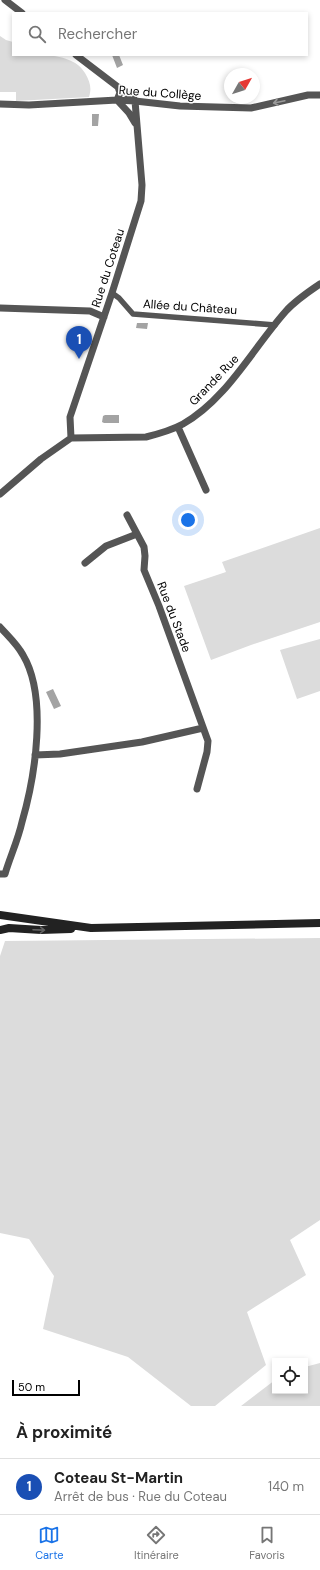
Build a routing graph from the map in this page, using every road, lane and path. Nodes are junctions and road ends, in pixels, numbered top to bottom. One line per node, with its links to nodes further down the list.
1 (5, 0): 2 (street)
2 (21, 12)
3 (77, 56): 4 (street)
4 (118, 87): 6 (street); 7 (street)
5 (319, 95): 7 (street, Rue du Collège, one-way to 7)
6 (117, 100): 7 (street, Rue du Collège); 8 (street, Rue du Collège); 9 (street)
7 (135, 101): 9 (street, Rue du Coteau)
8 (0, 104)
9 (137, 127): 11 (street, Rue du Coteau)
10 (320, 284): 14 (street, Grande Rue)
11 (112, 293): 13 (street, Rue du Coteau); 14 (street, Allée du Château)
12 (0, 308): 13 (street)
13 (104, 317): 16 (street, Rue du Coteau)
14 (275, 325): 15 (street, Grande Rue)
15 (178, 427): 16 (street, Grande Rue); 17 (street)
16 (71, 438): 18 (street)
17 (206, 490)
18 (0, 494)
19 (128, 515): 20 (street, Rue du Stade)
20 (138, 534): 21 (street); 23 (street, Rue du Stade)
21 (85, 563)
22 (0, 627): 24 (street)
23 (202, 728): 24 (street); 25 (street, Rue du Stade)
24 (35, 755): 26 (street)
25 (197, 789)
26 (0, 874)
27 (0, 915): 29 (main road)
28 (320, 924): 29 (main road)
29 (91, 928): 30 (main road, one-way to 29)
30 (0, 930)

